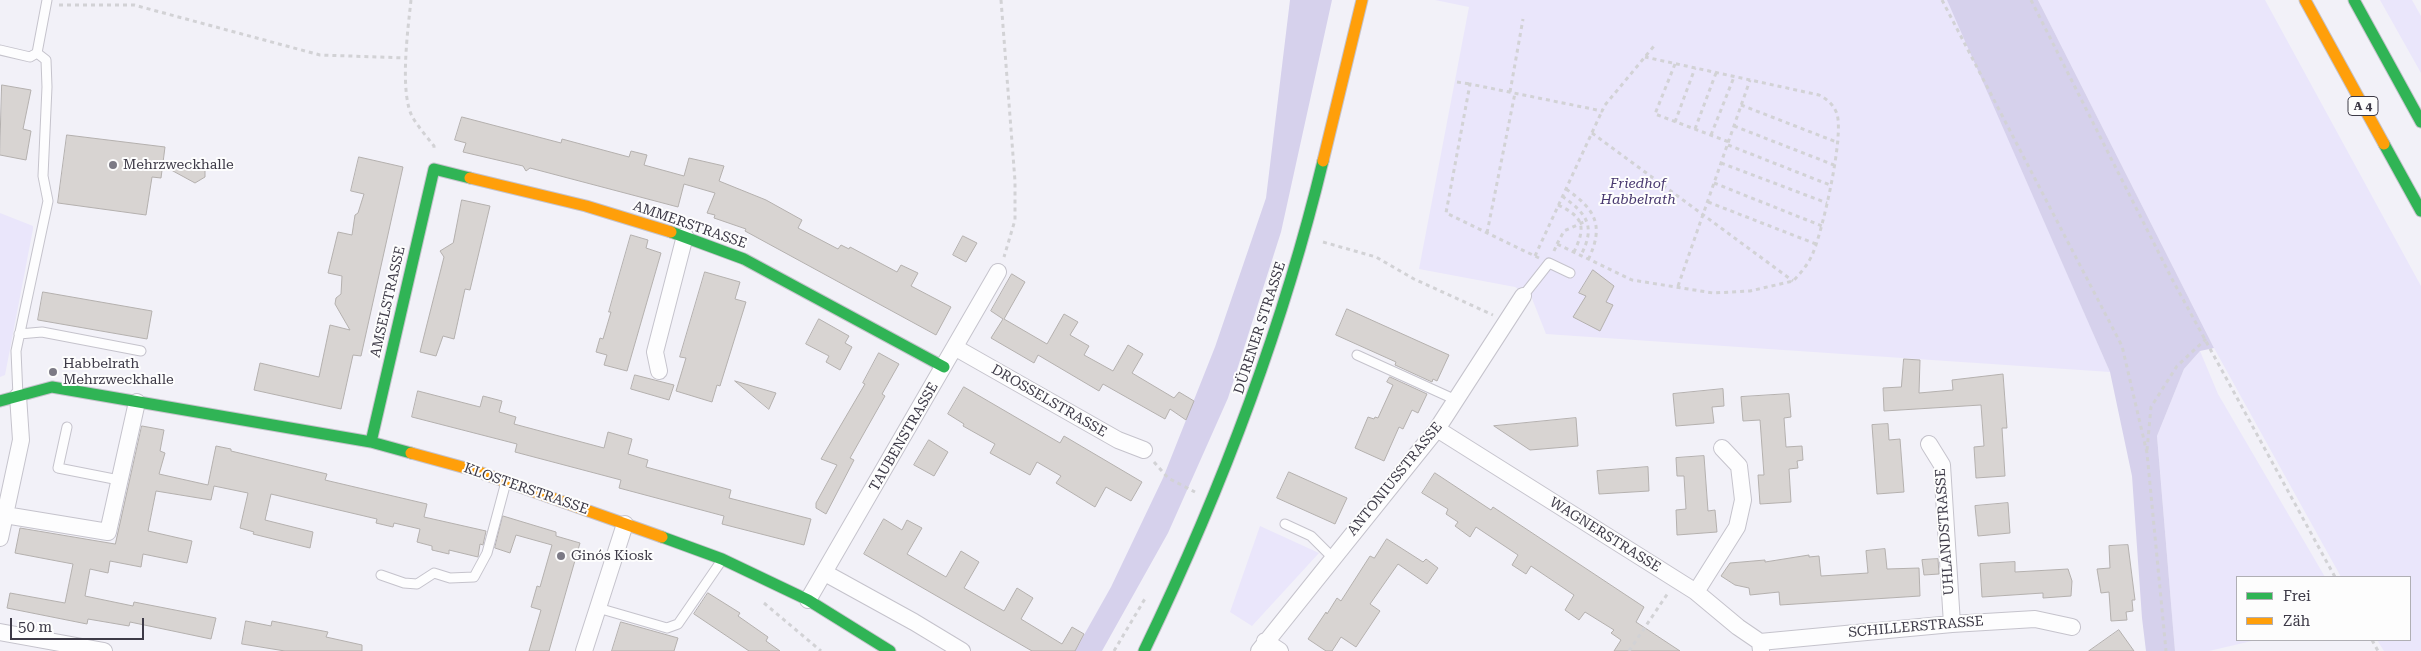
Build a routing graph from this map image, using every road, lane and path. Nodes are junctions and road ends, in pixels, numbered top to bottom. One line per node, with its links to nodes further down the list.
1 (411, 0): 14 (path)
2 (1001, 0): 59 (path)
3 (1362, 0): 51 (main road, DÜRENER STRASSE)
4 (1942, 0): 82 (path)
5 (2031, 0): 66 (path)
6 (2305, 0): 44 (main road, A 4)
7 (2354, 0): 27 (main road)
8 (46, 2): 12 (lane); 14 (path)
9 (1523, 20): 22 (path)
10 (1654, 46): 13 (path)
11 (0, 50): 12 (lane)
12 (37, 53): 65 (lane)
13 (1645, 57): 15 (path); 25 (path)
14 (406, 58): 36 (path)
15 (1675, 64): 16 (path); 26 (path)
16 (1695, 68): 17 (path); 26 (path)
17 (1716, 73): 18 (path); 29 (path)
18 (1734, 77): 19 (path); 31 (path)
19 (1750, 80): 24 (path); 32 (path)
20 (1457, 82): 21 (path)
21 (1470, 84): 22 (path); 49 (path)
22 (1510, 92): 23 (path)
23 (1515, 93): 25 (path); 49 (path)
24 (1741, 105): 28 (path); 32 (path)
25 (1602, 111): 30 (path)
26 (1675, 122): 29 (path)
27 (2421, 122)
28 (1734, 126): 33 (path); 35 (path)
29 (1695, 129): 31 (path)
30 (1592, 133): 39 (path); 45 (path)
31 (1711, 135): 33 (path)
32 (1839, 143): 35 (path)
33 (1728, 144): 34 (path); 38 (path)
34 (1721, 163): 37 (path); 42 (path)
35 (1834, 165): 38 (path)
36 (434, 169): 50 (main road, AMMERSTRASSE); 78 (main road, AMSELSTRASSE)
37 (1714, 183): 41 (path); 48 (path)
38 (1830, 185): 42 (path)
39 (1566, 189): 40 (path); 57 (path)
40 (1562, 196): 43 (path); 46 (path)
41 (1708, 202): 45 (path); 53 (path)
42 (1826, 203): 48 (path)
43 (1558, 205): 47 (path); 55 (path)
44 (2421, 211)
45 (1703, 215): 61 (path); 62 (path)
46 (1586, 220): 47 (path); 56 (path)
47 (1580, 223): 52 (path); 54 (path)
48 (1822, 226): 53 (path)
49 (1487, 233): 55 (path)
50 (685, 236): 70 (main road, AMMERSTRASSE); 71 (street)
51 (1305, 236): 64 (path); 114 (main road, DÜRENER STRASSE)
52 (1557, 244): 54 (path); 58 (path)
53 (1816, 244): 61 (path)
54 (1574, 252): 56 (path)
55 (1535, 256): 58 (path)
56 (1581, 256): 57 (path)
57 (1588, 260): 62 (path)
58 (1549, 263): 60 (lane); 63 (lane)
59 (998, 272): 67 (street, TAUBENSTRASSE)
60 (1570, 273)
61 (1793, 281): 62 (path)
62 (1678, 286)
63 (1523, 296): 64 (street, ANTONIUSSTRASSE)
64 (1507, 322): 73 (street, ANTONIUSSTRASSE)
65 (19, 334): 68 (lane); 72 (lane)
66 (2206, 339): 82 (path); 96 (path)
67 (956, 348): 70 (street, TAUBENSTRASSE); 81 (street, DROSSELSTRASSE)
68 (141, 350)
69 (1357, 355): 73 (lane)
70 (944, 367): 94 (street, TAUBENSTRASSE)
71 (659, 371)
72 (18, 396): 74 (main road, KLOSTERSTRASSE); 75 (main road, KLOSTERSTRASSE); 88 (street)
73 (1456, 400): 77 (street, ANTONIUSSTRASSE)
74 (0, 402)
75 (137, 402): 78 (main road, KLOSTERSTRASSE); 83 (street)
76 (67, 427): 83 (lane)
77 (1436, 429): 92 (street, ANTONIUSSTRASSE); 97 (street, WAGNERSTRASSE)
78 (371, 442): 84 (main road, KLOSTERSTRASSE)
79 (1929, 444): 103 (street, UHLANDSTRASSE)
80 (1722, 448): 98 (street)
81 (1144, 450): 86 (path)
82 (2147, 453): 117 (path)
83 (119, 480): 88 (street)
84 (506, 481): 89 (main road, KLOSTERSTRASSE); 95 (lane)
85 (1199, 484): 86 (path)
86 (1195, 492): 87 (path)
87 (1191, 501)
88 (5, 515): 91 (street)
89 (625, 524): 93 (main road, KLOSTERSTRASSE); 102 (street)
90 (1285, 524): 92 (lane)
91 (0, 538)
92 (1332, 557): 106 (street, ANTONIUSSTRASSE)
93 (722, 559): 101 (main road, KLOSTERSTRASSE); 102 (lane)
94 (825, 573): 101 (street, TAUBENSTRASSE); 112 (street)
95 (381, 575)
96 (2334, 576)
97 (1676, 580): 98 (street, WAGNERSTRASSE); 116 (path)
98 (1696, 592): 107 (street, WAGNERSTRASSE)
99 (1147, 595): 113 (path)
100 (758, 599): 110 (path)
101 (808, 600): 111 (main road, KLOSTERSTRASSE)
102 (598, 608): 109 (street)
103 (1952, 624): 104 (street, SCHILLERSTRASSE); 107 (street, SCHILLERSTRASSE)
104 (2072, 627)
105 (0, 632): 108 (street)
106 (1262, 646): 115 (street)
107 (1761, 647)
108 (104, 651)
109 (584, 651)
110 (821, 651)
111 (890, 651)
112 (962, 651)
113 (1114, 651)
114 (1144, 651)
115 (1280, 651)
116 (1629, 651)
117 (2166, 651)

